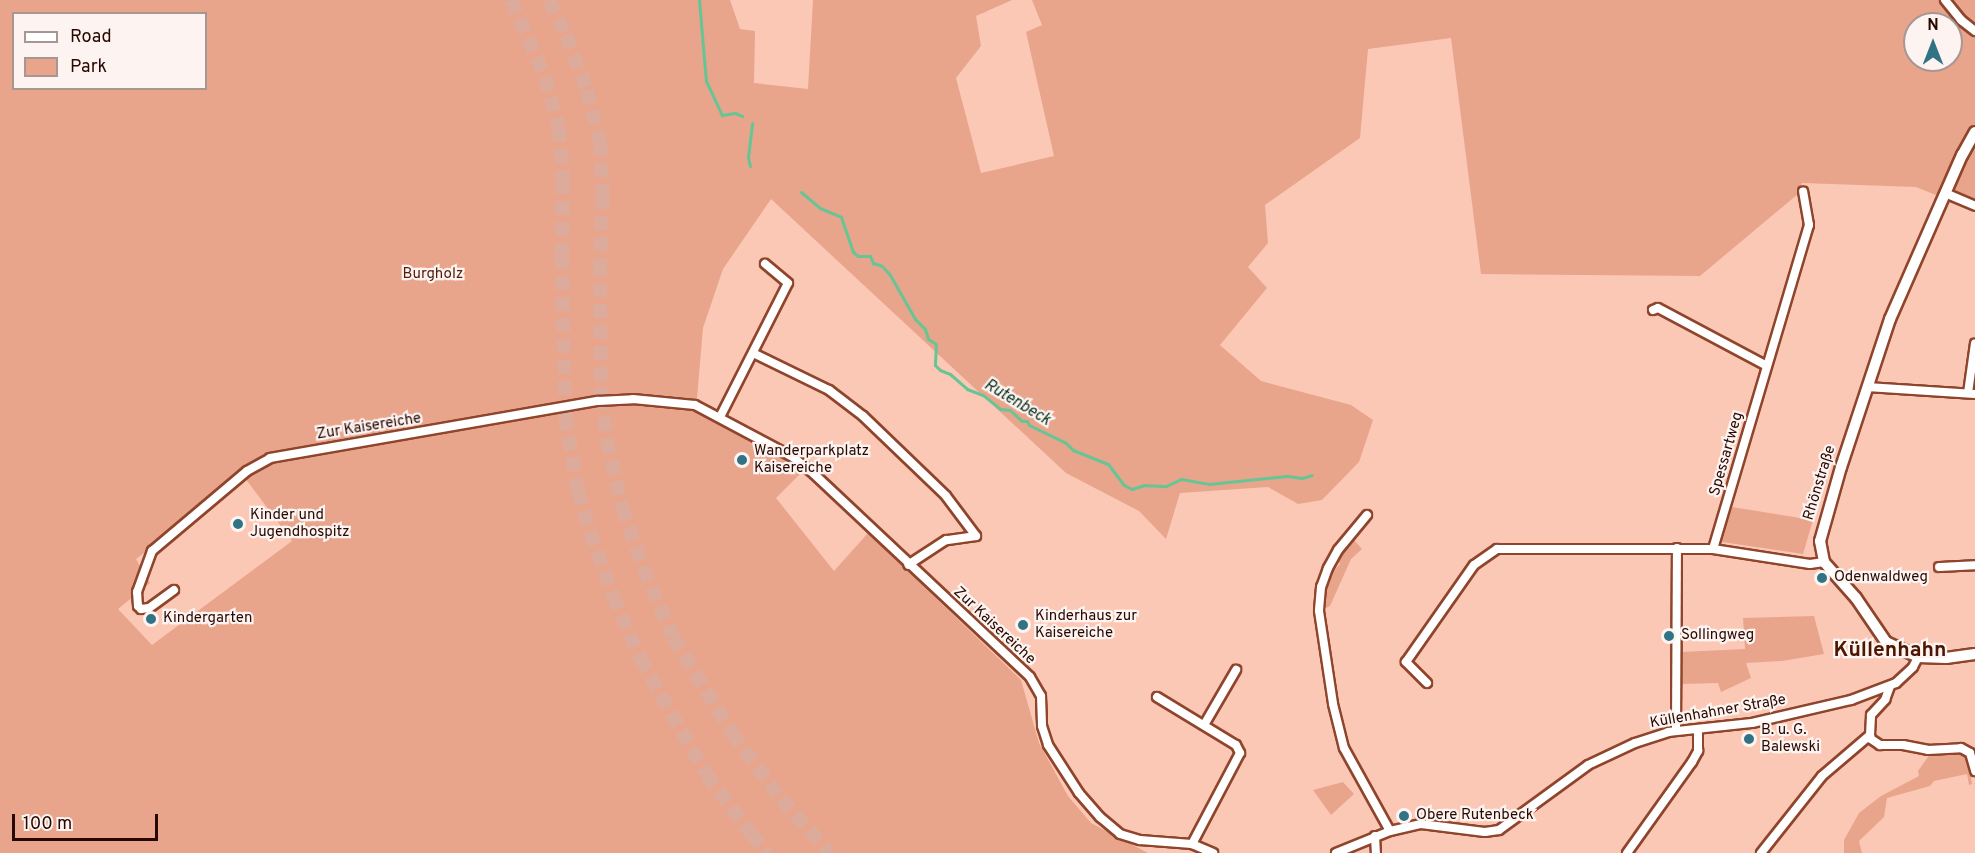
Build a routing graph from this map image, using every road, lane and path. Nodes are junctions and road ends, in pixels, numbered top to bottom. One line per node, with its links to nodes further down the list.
1 (1945, 0): 2 (street)
2 (1975, 31)
3 (1975, 132): 5 (street, Rhönstraße)
4 (1803, 192): 11 (street, Spessartweg)
5 (1945, 193): 6 (street); 12 (street, Rhönstraße)
6 (1975, 206)
7 (765, 264): 10 (street)
8 (1653, 310): 11 (street)
9 (1975, 343): 13 (street)
10 (753, 353): 14 (street); 19 (street)
11 (1767, 366): 17 (street, Spessartweg)
12 (1867, 387): 13 (street); 18 (street, Rhönstraße)
13 (1972, 393)
14 (720, 417): 19 (street, Zur Kaisereiche); 22 (street, Zur Kaisereiche)
15 (1366, 515): 34 (street)
16 (1677, 548): 17 (street); 26 (street); 31 (street)
17 (1713, 549): 18 (street)
18 (1824, 562): 24 (street)
19 (908, 565): 36 (street, Zur Kaisereiche)
20 (1975, 565): 21 (street)
21 (1939, 567)
22 (174, 590)
23 (1975, 654): 24 (street)
24 (1918, 657): 27 (street, Küllenhahner Straße)
25 (1236, 669): 29 (street)
26 (1426, 683)
27 (1890, 686): 30 (street, Küllenhahner Straße); 32 (street)
28 (1157, 697): 29 (street)
29 (1204, 725): 36 (street)
30 (1698, 730): 31 (street, Küllenhahner Straße); 40 (street)
31 (1676, 731): 34 (street, Küllenhahner Straße)
32 (1870, 735): 33 (street); 41 (street)
33 (1975, 771)
34 (1390, 831): 35 (street, Küllenhahner Straße)
35 (1375, 836): 38 (street, Küllenhahner Straße); 39 (street)
36 (1192, 844): 37 (street, Zur Kaisereiche)
37 (1213, 853)
38 (1336, 853)
39 (1376, 853)
40 (1627, 853)
41 (1761, 853)

